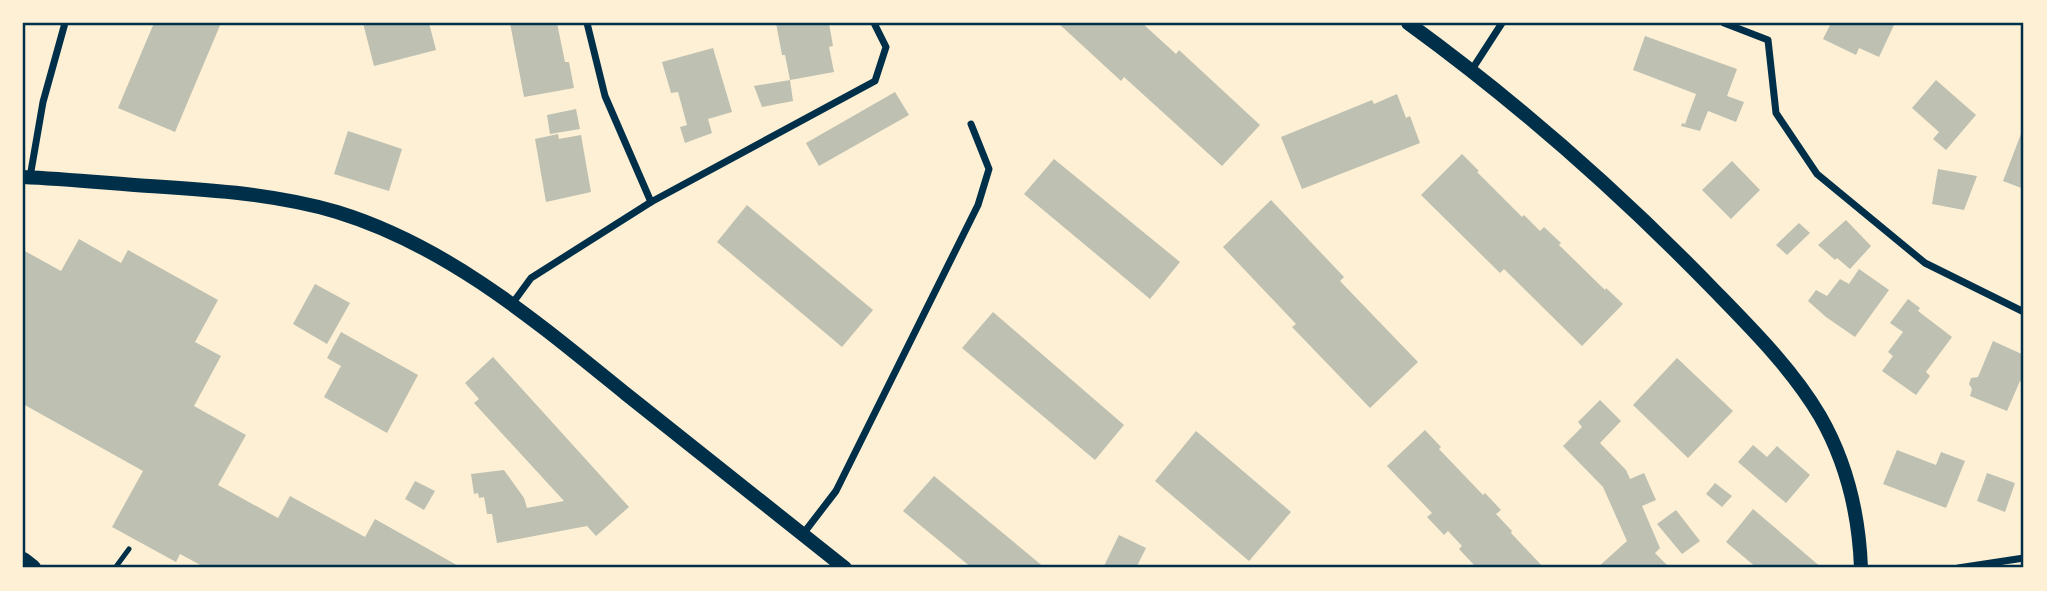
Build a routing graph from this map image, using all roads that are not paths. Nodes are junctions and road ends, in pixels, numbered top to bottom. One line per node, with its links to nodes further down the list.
1 (65, 23): 9 (street)
2 (587, 23): 10 (street)
3 (874, 23): 10 (street)
4 (1408, 23): 7 (main road)
5 (1502, 23): 7 (street)
6 (1724, 23): 12 (street)
7 (1471, 71): 20 (main road)
8 (971, 124): 13 (street)
9 (26, 177): 11 (main road)
10 (651, 202): 11 (street)
11 (512, 304): 13 (main road)
12 (2024, 312)
13 (803, 535): 19 (main road)
14 (129, 549): 18 (lane)
15 (2024, 558): 21 (street)
16 (23, 561): 17 (main road)
17 (32, 568)
18 (115, 568)
19 (845, 568)
20 (1861, 568)
21 (1958, 568)

